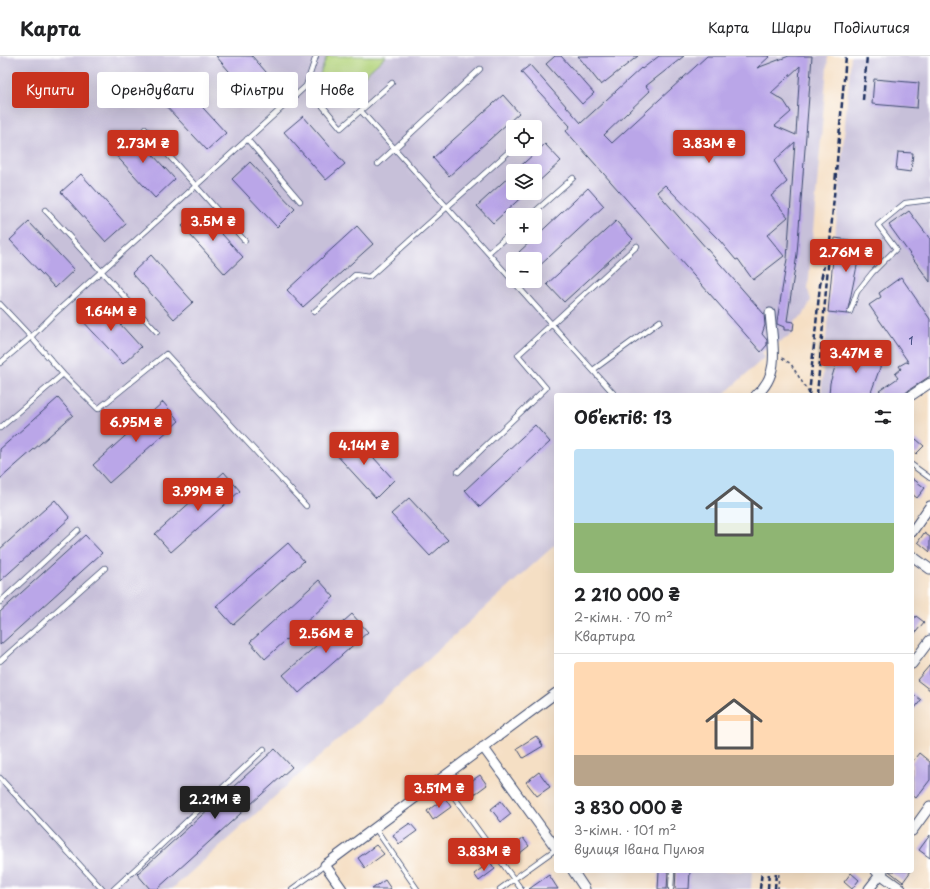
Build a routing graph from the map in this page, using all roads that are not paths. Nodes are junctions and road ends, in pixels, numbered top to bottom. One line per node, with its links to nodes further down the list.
1 (316, 56): 3 (lane)
2 (480, 69): 10 (lane)
3 (311, 72)
4 (392, 82): 7 (lane)
5 (306, 86): 9 (lane)
6 (325, 108): 7 (lane)
7 (360, 111): 10 (lane)
8 (145, 129): 14 (lane)
9 (247, 139): 14 (lane); 15 (lane)
10 (394, 148): 12 (lane); 17 (lane)
11 (506, 154): 17 (lane)
12 (378, 164)
13 (573, 178): 18 (lane)
14 (195, 186): 21 (lane); 24 (lane)
15 (300, 200)
16 (930, 200): 29 (lane)
17 (447, 206): 23 (lane); 28 (lane)
18 (539, 208)
19 (45, 210): 24 (lane)
20 (506, 237): 23 (lane)
21 (245, 241)
22 (637, 246): 32 (lane)
23 (488, 253): 25 (lane)
24 (101, 271): 33 (lane); 34 (lane)
25 (506, 273)
26 (519, 288): 32 (lane)
27 (0, 304): 34 (lane)
28 (314, 312)
29 (850, 312)
30 (770, 313): 40 (street)
31 (660, 321): 36 (lane)
32 (552, 324): 36 (lane); 44 (lane)
33 (157, 332)
34 (31, 337): 35 (lane); 37 (lane)
35 (0, 363)
36 (593, 370): 39 (lane)
37 (63, 374): 42 (lane); 46 (lane)
38 (930, 383): 41 (street)
39 (613, 393)
40 (758, 393)
41 (914, 394)
42 (0, 428)
43 (914, 466): 45 (lane)
44 (458, 472)
45 (930, 478)
46 (306, 506)
47 (930, 506): 48 (street)
48 (914, 529)
49 (78, 530): 53 (lane)
50 (914, 557): 52 (street)
51 (105, 568): 55 (lane)
52 (930, 569)
53 (0, 602)
54 (930, 640): 56 (street)
55 (0, 661)
56 (914, 661)
57 (554, 694): 58 (street)
58 (483, 747): 61 (street); 65 (street)
59 (264, 749): 74 (lane)
60 (0, 778): 73 (lane)
61 (441, 779): 63 (street); 72 (lane)
62 (930, 806): 64 (street)
63 (375, 827): 67 (street); 77 (lane)
64 (914, 828)
65 (554, 846)
66 (554, 850): 72 (lane)
67 (325, 865): 75 (lane); 76 (street)
68 (574, 873): 80 (street)
69 (672, 873): 81 (lane)
70 (879, 873): 82 (street)
71 (881, 873): 83 (street)
72 (514, 879): 78 (lane); 79 (lane)
73 (102, 889)
74 (114, 889)
75 (292, 889)
76 (342, 889)
77 (417, 889)
78 (500, 889)
79 (521, 889)
80 (586, 889)
81 (671, 889)
82 (870, 889)
83 (901, 889)

